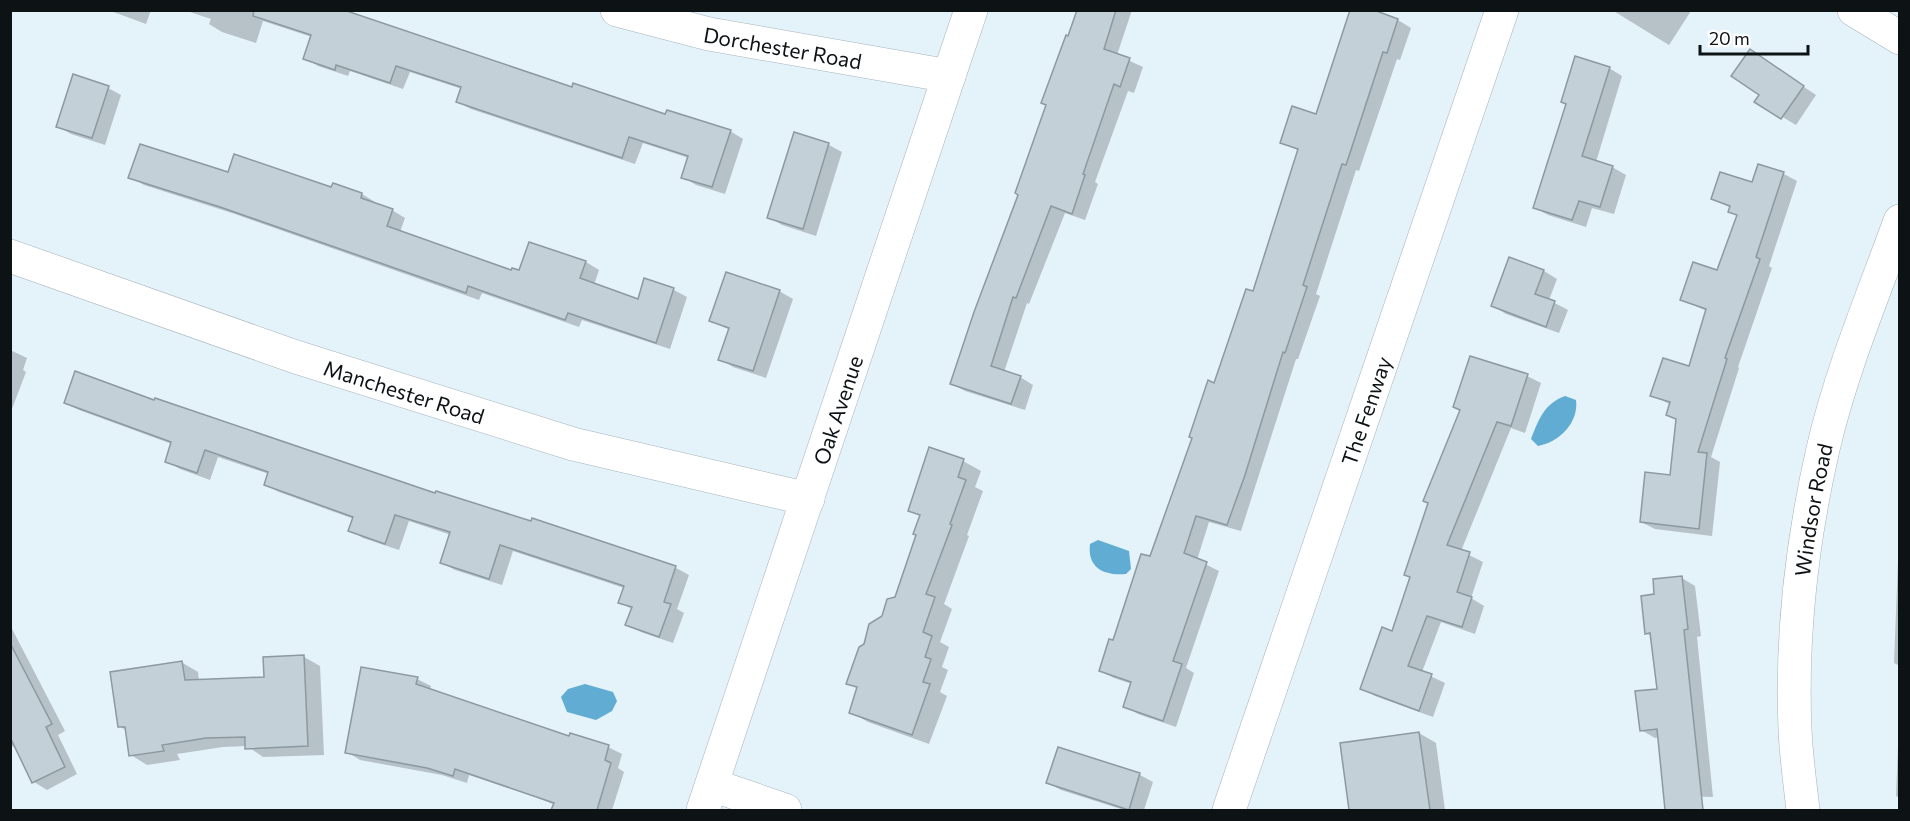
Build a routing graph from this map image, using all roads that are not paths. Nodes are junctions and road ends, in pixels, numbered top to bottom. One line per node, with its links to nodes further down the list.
1 (616, 10): 6 (street, Dorchester Road)
2 (970, 10): 6 (street, Oak Avenue)
3 (1502, 10): 11 (street, The Fenway)
4 (1854, 10): 5 (street)
5 (1899, 38)
6 (949, 76): 9 (street, Oak Avenue)
7 (1899, 221): 13 (street, Windsor Road)
8 (10, 256): 9 (street, Manchester Road)
9 (808, 499): 10 (street, Oak Avenue)
10 (707, 798): 12 (street)
11 (1232, 807)
12 (785, 810)
13 (1803, 810)

